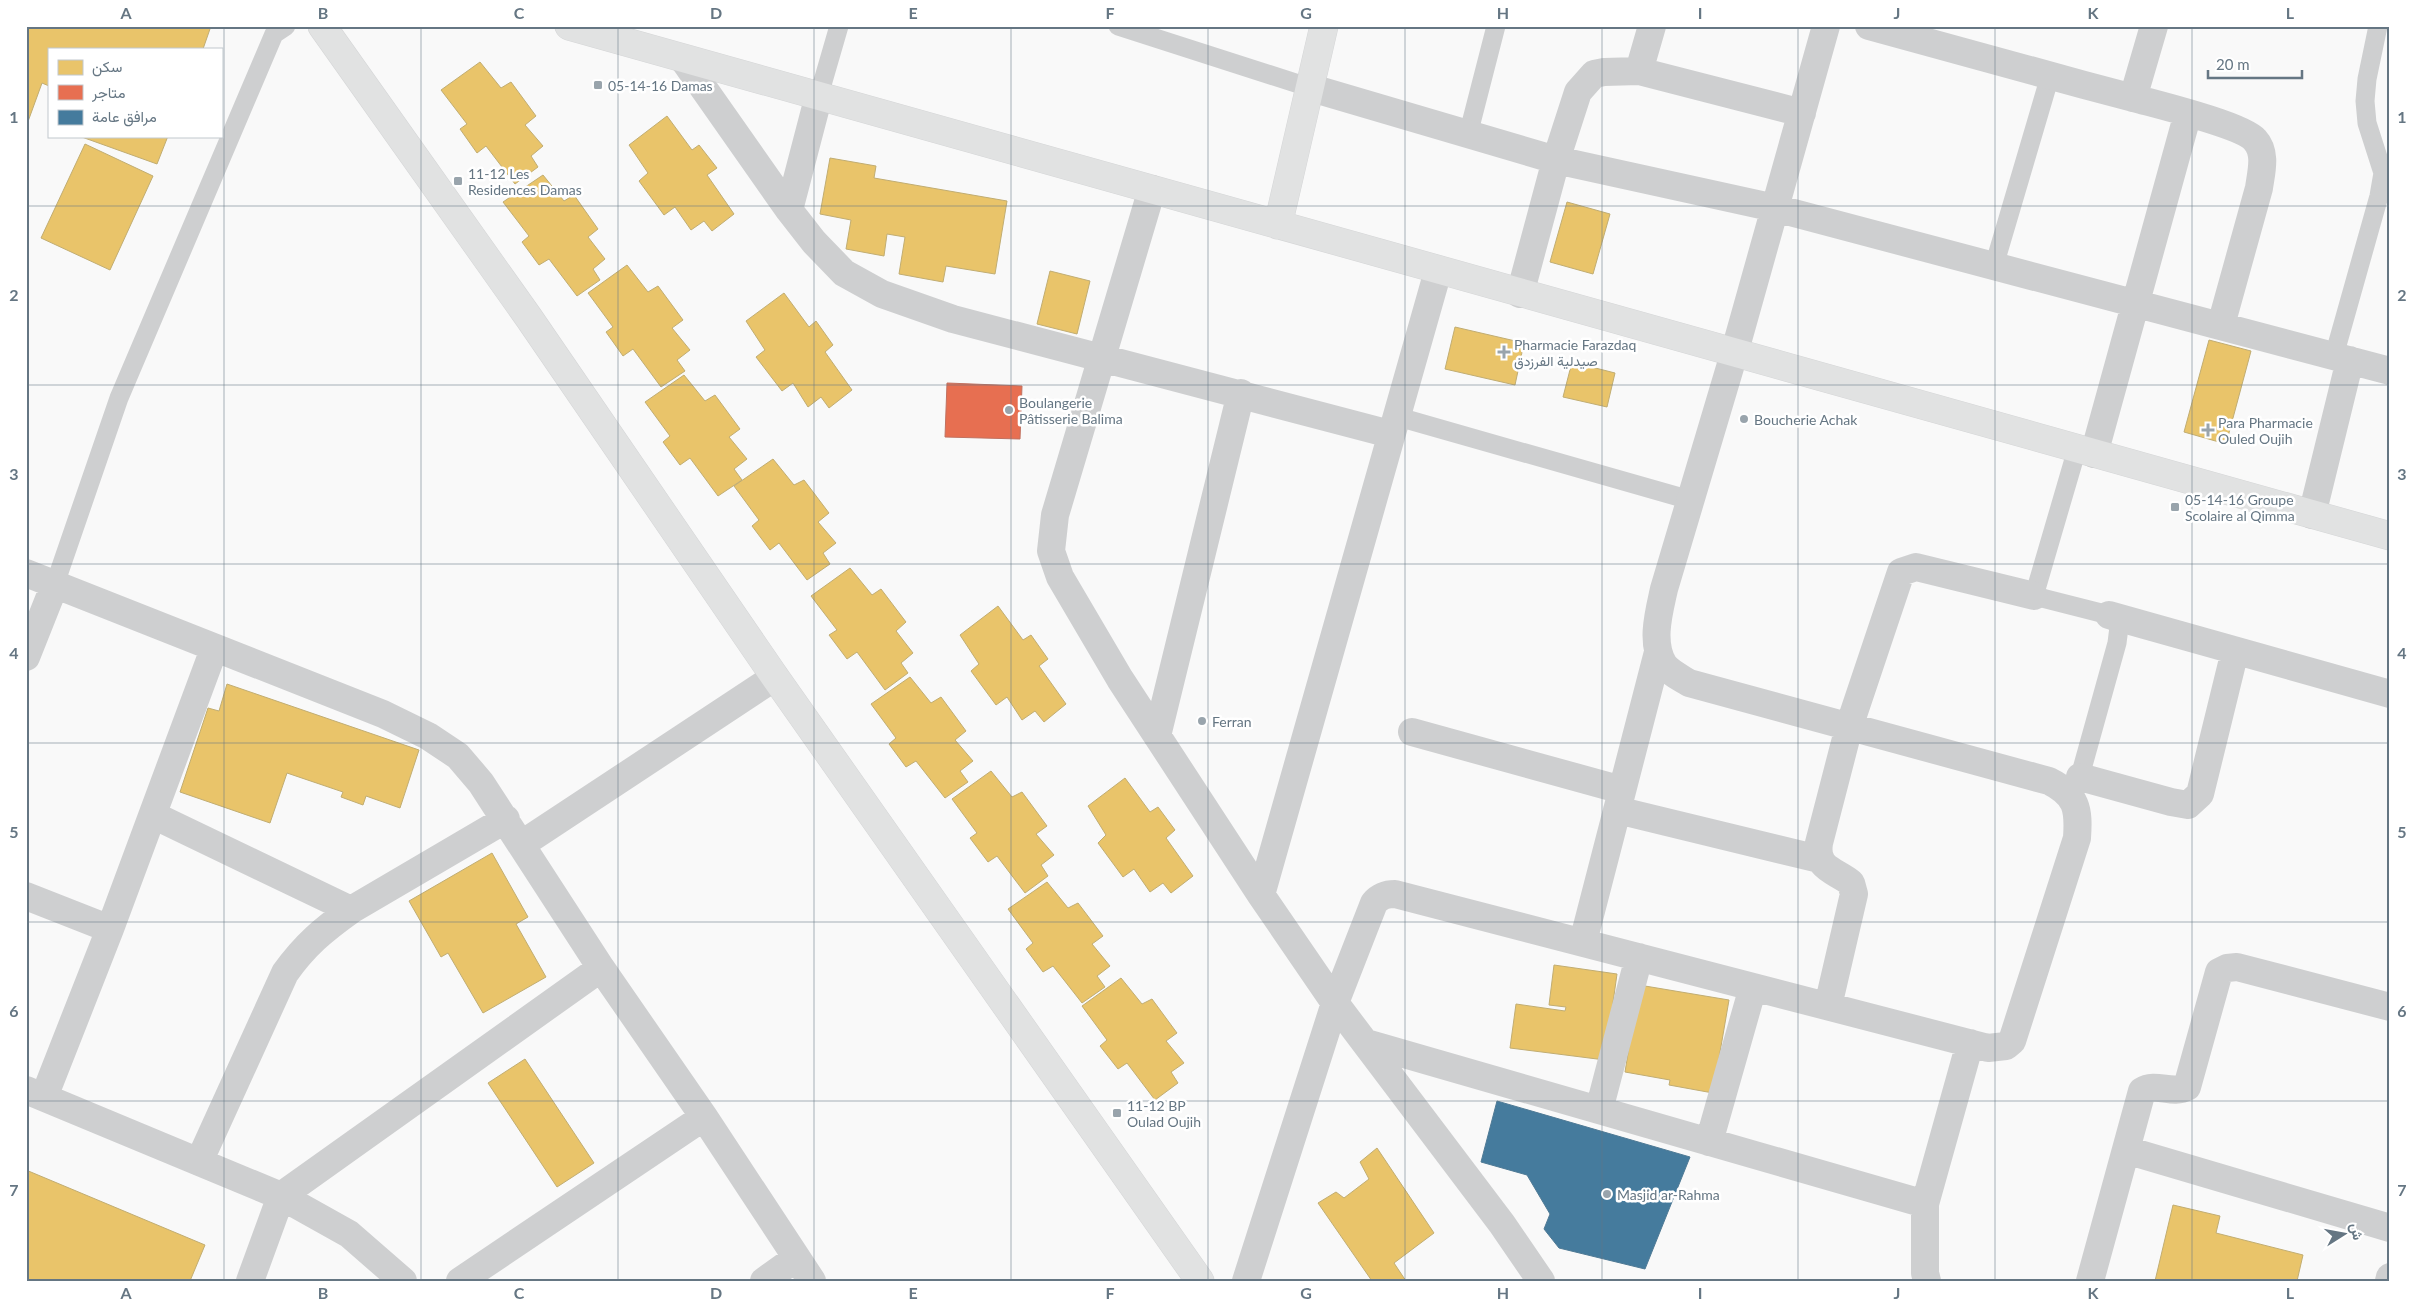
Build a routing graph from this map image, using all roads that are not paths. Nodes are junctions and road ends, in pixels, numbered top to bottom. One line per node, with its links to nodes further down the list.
1 (286, 26): 44 (lane)
2 (322, 26): 51 (street)
3 (839, 26): 17 (lane)
4 (1118, 26): 16 (lane)
5 (1324, 26): 16 (street)
6 (1496, 26): 21 (lane)
7 (1652, 26): 14 (street)
8 (1826, 26): 19 (street)
9 (1869, 26): 15 (street)
10 (2154, 26): 18 (street)
11 (2378, 26): 23 (lane)
12 (576, 27): 13 (street)
13 (683, 59): 17 (street); 26 (street)
14 (1640, 71): 19 (street); 22 (street)
15 (2050, 76): 18 (street); 28 (lane)
16 (1308, 87): 21 (street); 27 (street)
17 (820, 95): 24 (street); 26 (street)
18 (2133, 98): 20 (street)
19 (1802, 113): 25 (street)
20 (2188, 113): 31 (street); 32 (street)
21 (1468, 134): 22 (street)
22 (1556, 160): 25 (street); 30 (street)
23 (2386, 177): 34 (lane)
24 (1152, 189): 27 (street); 35 (street)
25 (1775, 208): 28 (street); 33 (street)
26 (789, 210): 35 (street)
27 (1278, 225): 29 (street)
28 (1994, 266): 31 (street)
29 (1438, 271): 30 (street); 38 (street)
30 (1520, 294): 33 (street)
31 (2136, 304): 32 (street); 39 (street)
32 (2222, 325): 34 (street)
33 (1734, 354): 39 (street); 40 (street)
34 (2342, 358): 36 (street); 41 (street)
35 (1101, 359): 37 (street); 55 (street)
36 (2390, 371)
37 (1241, 393): 38 (street); 55 (street)
38 (1393, 425): 40 (lane); 62 (street)
39 (2086, 452): 41 (street); 45 (lane)
40 (1690, 500): 49 (street)
41 (2312, 515): 42 (street)
42 (2390, 536)
43 (26, 573): 44 (street)
44 (55, 584): 47 (street); 50 (street)
45 (2034, 596): 46 (lane); 53 (street)
46 (2109, 615): 48 (street); 56 (lane)
47 (214, 649): 58 (street); 59 (street)
48 (2235, 651): 52 (street); 56 (street)
49 (1658, 652): 53 (street); 57 (street)
50 (26, 657)
51 (775, 677): 60 (street); 90 (street)
52 (2390, 694)
53 (1849, 727): 56 (street); 61 (street)
54 (1412, 732): 57 (street)
55 (1157, 736): 62 (street)
56 (2077, 789): 74 (street)
57 (1620, 800): 61 (street); 66 (street)
58 (153, 814): 64 (street); 65 (street)
59 (506, 819): 60 (street); 64 (street)
60 (522, 844): 68 (street)
61 (1819, 859): 71 (street)
62 (1261, 895): 70 (street)
63 (26, 896): 65 (street)
64 (351, 910): 80 (street)
65 (110, 929): 75 (street)
66 (1583, 942): 67 (street); 70 (street)
67 (1640, 957): 69 (street); 76 (street)
68 (601, 968): 77 (street); 81 (street)
69 (1753, 986): 71 (street); 78 (street)
70 (1335, 1003): 73 (street); 91 (street)
71 (1828, 1006): 74 (street)
72 (2390, 1007): 79 (street)
73 (1366, 1043): 76 (street); 92 (street)
74 (1970, 1043): 82 (street)
75 (35, 1094): 80 (street)
76 (1598, 1110): 78 (street)
77 (704, 1117): 84 (street); 87 (street)
78 (1709, 1142): 82 (street)
79 (2126, 1150): 83 (street); 94 (street)
80 (198, 1162): 81 (street)
81 (281, 1196): 85 (street); 86 (street)
82 (1924, 1204): 93 (street)
83 (2390, 1228)
84 (796, 1258): 88 (street); 89 (street)
85 (250, 1281)
86 (403, 1281)
87 (460, 1281)
88 (764, 1281)
89 (812, 1281)
90 (1200, 1281)
91 (1246, 1281)
92 (1542, 1281)
93 (1927, 1281)
94 (2090, 1281)

